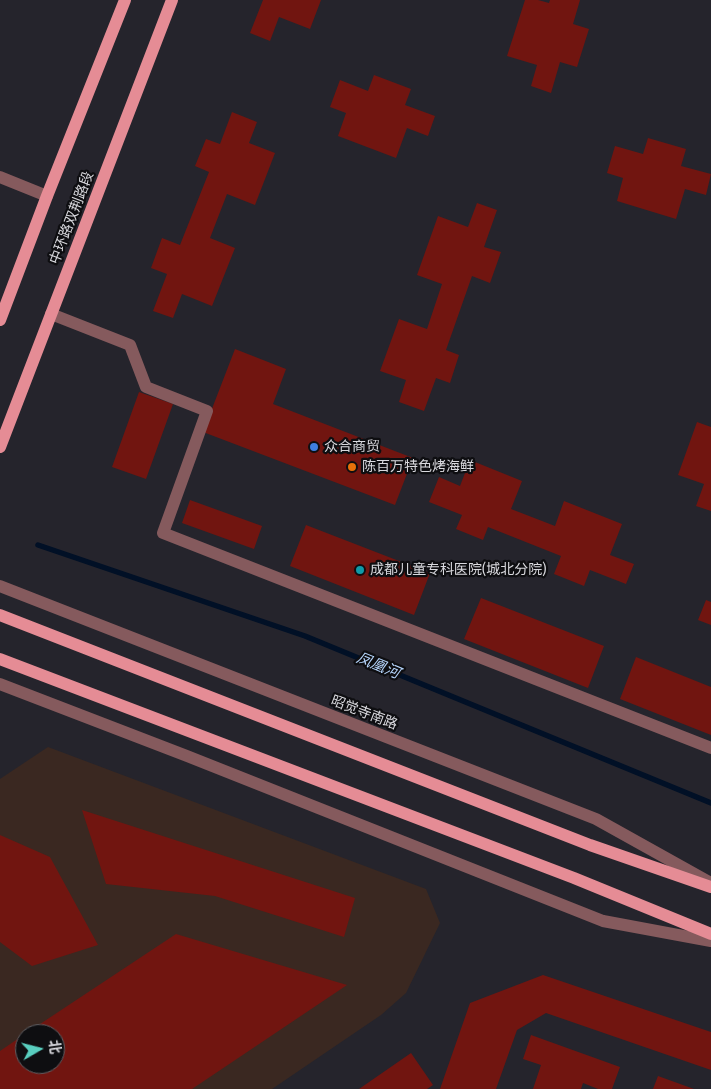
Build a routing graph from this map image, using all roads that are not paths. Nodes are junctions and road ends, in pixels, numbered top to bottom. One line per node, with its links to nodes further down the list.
1 (125, 0): 4 (main road)
2 (172, 0): 5 (main road, 中环路双荆路段)
3 (0, 177): 4 (street)
4 (47, 196): 6 (main road)
5 (51, 314): 7 (main road, 中环路双荆路段); 12 (street)
6 (0, 320)
7 (0, 447)
8 (0, 586): 13 (street, 昭觉寺南路)
9 (0, 615): 13 (main road, 昭觉寺南路)
10 (0, 659): 14 (main road)
11 (0, 684): 15 (street)
12 (711, 748)
13 (711, 885)
14 (711, 934)
15 (711, 941)

